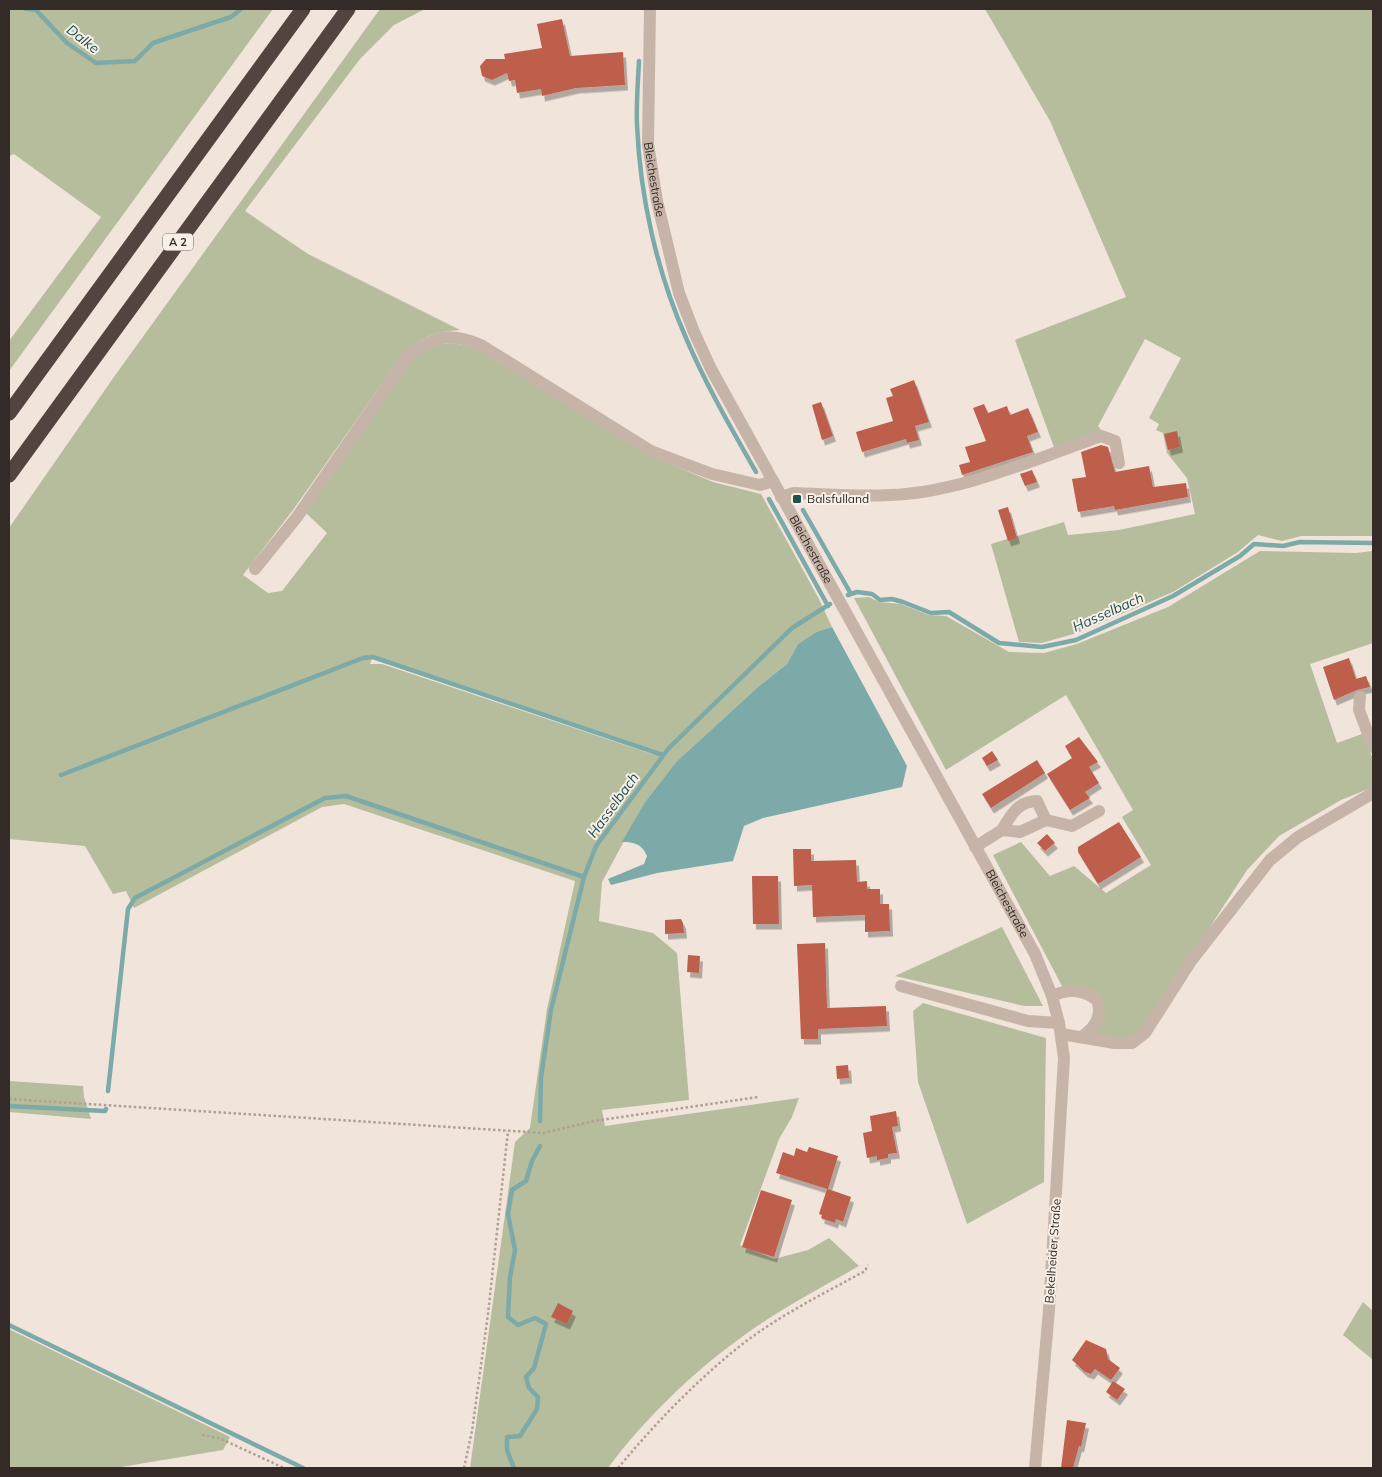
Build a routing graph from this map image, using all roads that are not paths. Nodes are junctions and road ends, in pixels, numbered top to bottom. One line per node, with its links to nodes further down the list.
1 (303, 9): 4 (highway)
2 (348, 9): 6 (highway, A 2)
3 (650, 9): 7 (street, Bleichestraße)
4 (9, 413)
5 (1119, 463): 8 (street)
6 (9, 475)
7 (773, 481): 8 (street, Bleichestraße); 9 (street)
8 (781, 496): 16 (street, Bleichestraße)
9 (255, 569)
10 (1360, 697): 11 (street)
11 (1373, 747)
12 (1373, 793): 20 (street)
13 (1099, 811): 14 (street)
14 (1046, 820): 15 (street); 15 (street)
15 (1002, 830): 16 (street)
16 (975, 847): 18 (street, Bleichestraße)
17 (901, 986): 19 (street)
18 (1052, 996): 19 (street, Bleichestraße); 20 (street)
19 (1060, 1028): 20 (street); 21 (street, Bekelheider Straße)
20 (1081, 1037)
21 (1035, 1468)

